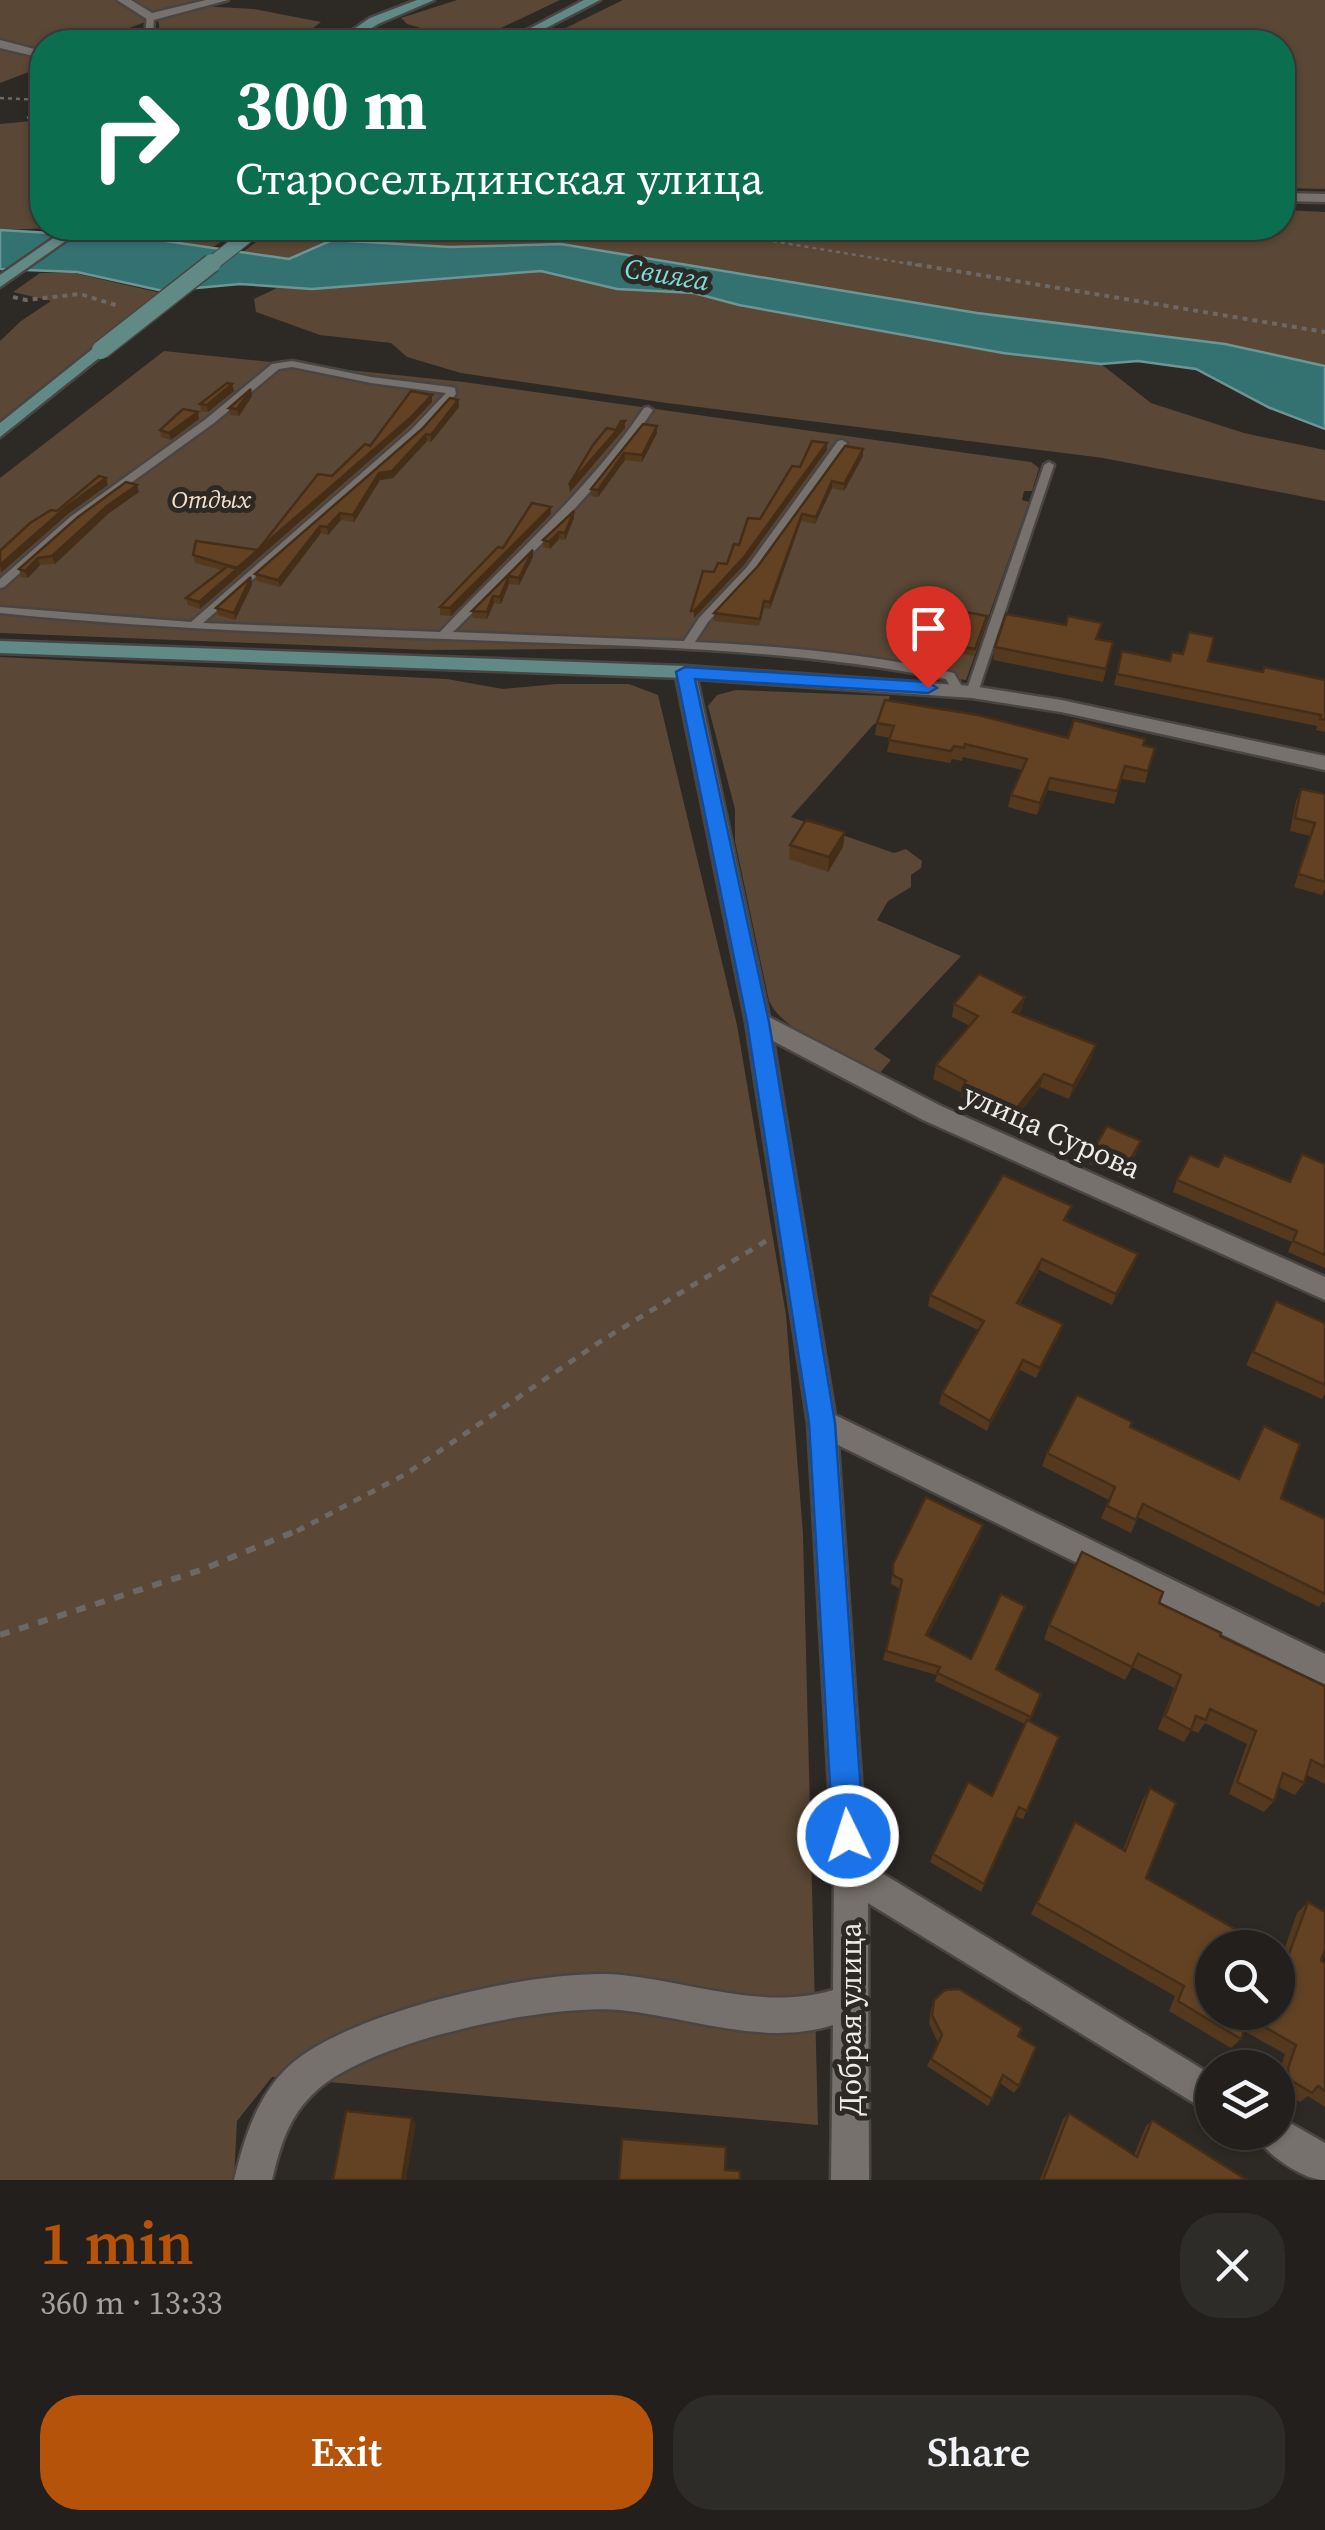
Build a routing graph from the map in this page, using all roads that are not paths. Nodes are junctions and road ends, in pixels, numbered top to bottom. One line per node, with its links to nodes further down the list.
1 (123, 0): 5 (street)
2 (222, 0): 5 (street)
3 (428, 0): 7 (main road)
4 (594, 0): 8 (main road)
5 (150, 17): 6 (lane)
6 (149, 30)
7 (359, 30)
8 (534, 30)
9 (0, 44): 10 (street)
10 (30, 53)
11 (1295, 197): 12 (street)
12 (1325, 198)
13 (59, 240): 15 (main road)
14 (241, 240): 17 (main road, bridge)
15 (0, 282)
16 (648, 410): 23 (lane)
17 (0, 432)
18 (842, 443): 24 (lane)
19 (1049, 465): 27 (lane)
20 (0, 585): 22 (lane)
21 (0, 610): 22 (lane)
22 (196, 624): 23 (lane)
23 (444, 633): 24 (lane)
24 (688, 642): 27 (lane)
25 (0, 646): 26 (main road)
26 (685, 672): 27 (street); 29 (street, Добрая улица)
27 (965, 691): 28 (street)
28 (1325, 762)
29 (758, 1022): 30 (street, улица Сурова); 31 (street, Добрая улица)
30 (1325, 1289)
31 (822, 1423): 32 (street); 33 (street, Добрая улица)
32 (1325, 1670)
33 (851, 1873): 34 (street, Добрая улица); 35 (street)
34 (850, 2002): 38 (street); 39 (street, Добрая улица)
35 (1195, 2085)
36 (1295, 2146): 37 (street)
37 (1325, 2165)
38 (253, 2180)
39 (850, 2180)

